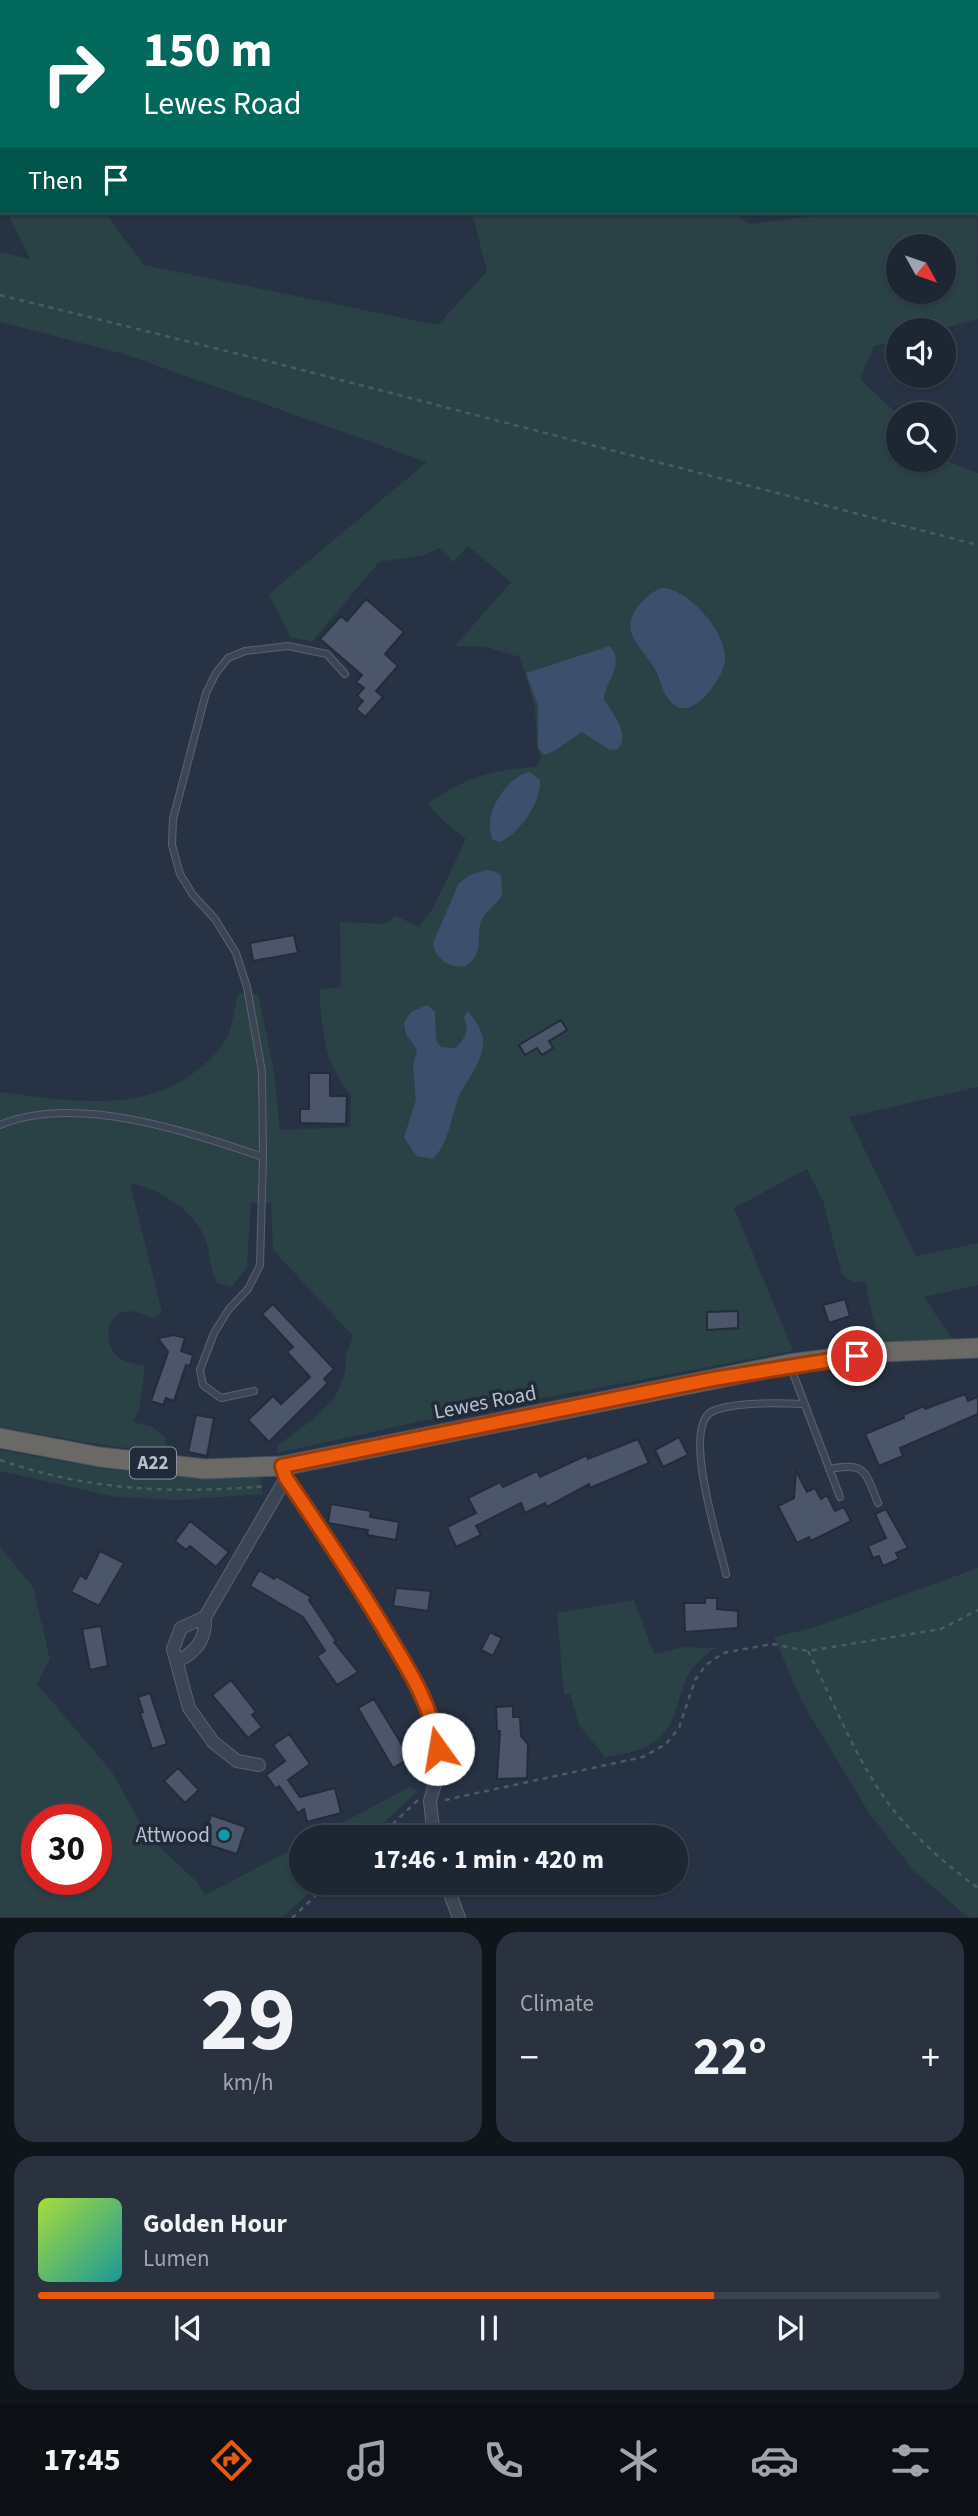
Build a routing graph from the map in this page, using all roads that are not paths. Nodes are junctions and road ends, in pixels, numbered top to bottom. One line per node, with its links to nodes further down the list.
1 (345, 674): 3 (lane)
2 (0, 1125): 3 (lane)
3 (263, 1157): 6 (lane)
4 (978, 1348): 5 (highway, Lewes Road / A22)
5 (789, 1364): 7 (lane); 10 (highway, Lewes Road / A22)
6 (254, 1391)
7 (803, 1404): 9 (lane); 13 (lane)
8 (0, 1438): 10 (highway, Lewes Road / A22)
9 (829, 1469): 11 (lane); 12 (lane)
10 (283, 1476): 14 (street); 17 (street)
11 (840, 1497)
12 (878, 1503)
13 (726, 1574)
14 (205, 1617): 15 (street); 15 (street)
15 (177, 1661): 16 (street)
16 (259, 1765)
17 (433, 1825)
18 (451, 1895): 19 (street)
19 (459, 1917)

